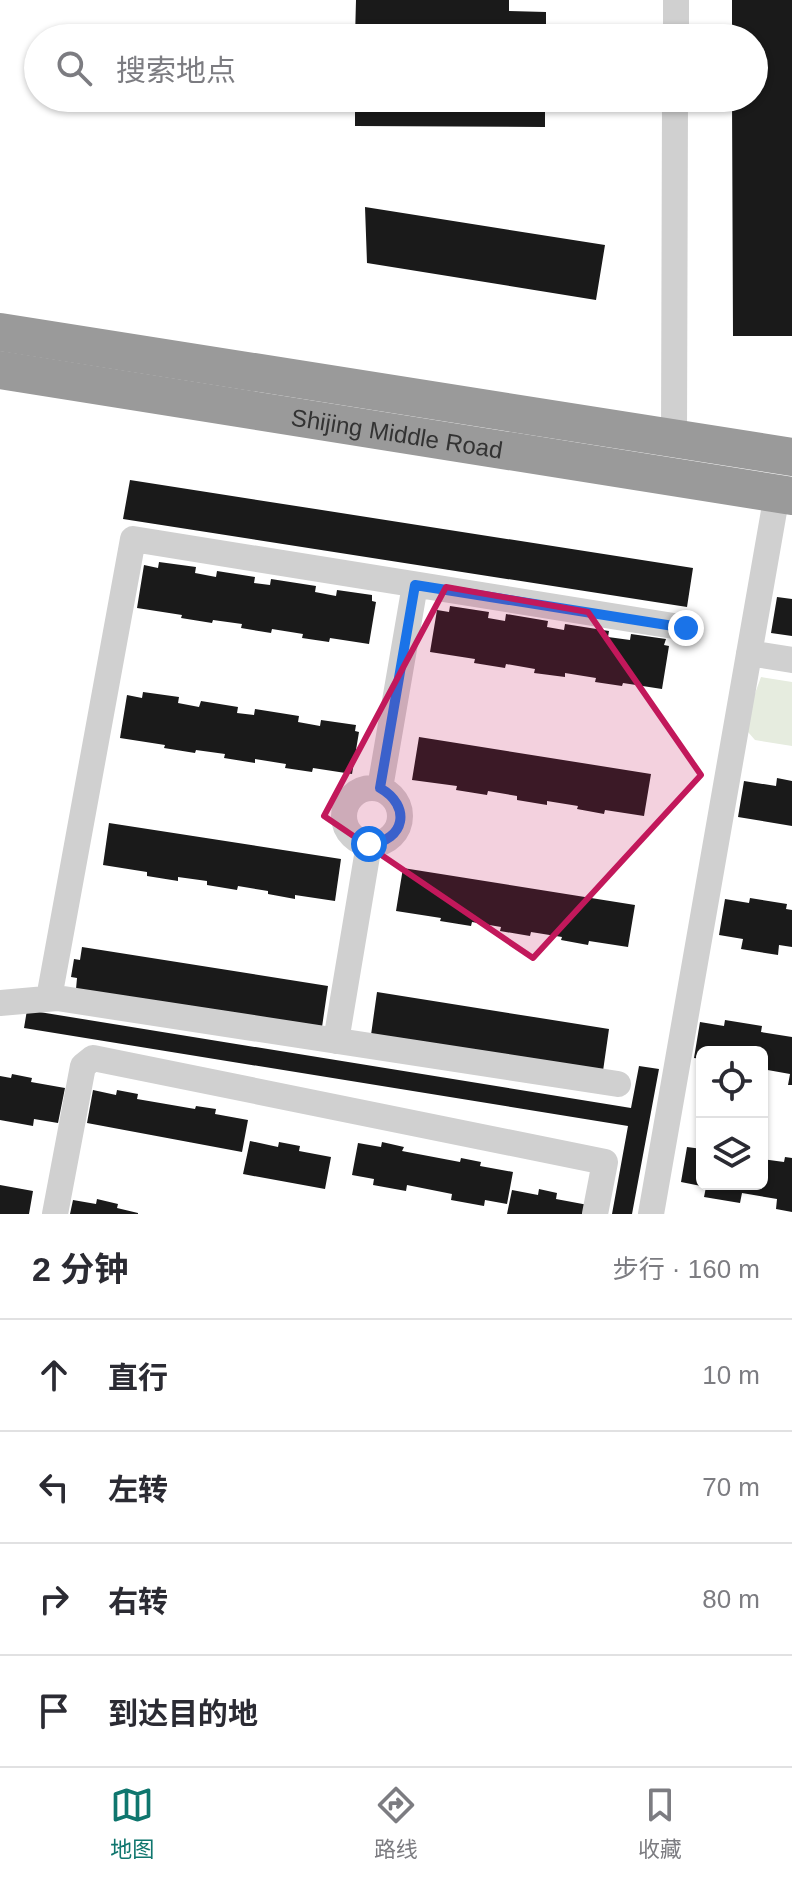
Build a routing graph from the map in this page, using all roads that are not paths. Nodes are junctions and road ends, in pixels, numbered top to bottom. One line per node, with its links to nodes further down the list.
1 (676, 0): 2 (street)
2 (676, 24)
3 (675, 112): 6 (street)
4 (0, 332): 6 (highway, Shijing Middle Road)
5 (0, 370): 8 (highway, Shijing Middle Road)
6 (674, 439): 7 (highway, Shijing Middle Road)
7 (792, 457)
8 (784, 495): 11 (street)
9 (415, 585): 10 (street); 13 (street); 15 (street)
10 (686, 628)
11 (749, 653): 12 (street); 21 (street)
12 (792, 660)
13 (380, 788): 14 (street); 14 (street)
14 (369, 844): 17 (street)
15 (49, 998): 16 (street); 17 (street)
16 (0, 1003)
17 (336, 1041): 18 (street)
18 (618, 1084)
19 (55, 1214): 20 (street)
20 (595, 1214)
21 (651, 1214)

